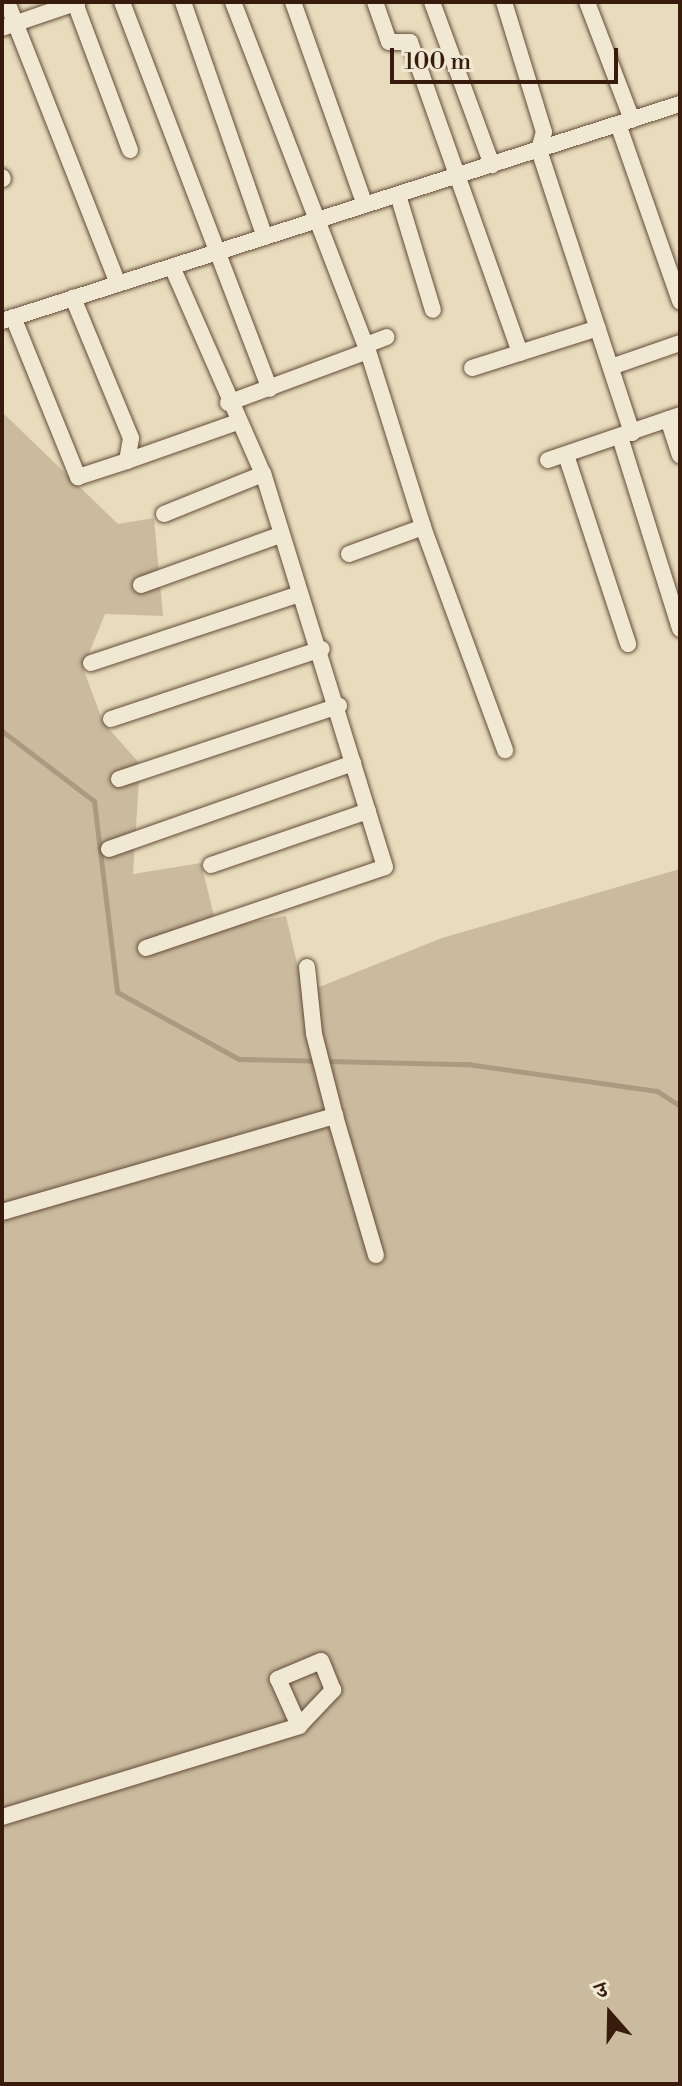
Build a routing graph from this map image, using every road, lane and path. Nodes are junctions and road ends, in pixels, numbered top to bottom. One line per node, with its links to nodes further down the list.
1 (7, 2): 11 (street)
2 (122, 2): 22 (street)
3 (183, 2): 21 (street)
4 (233, 2): 20 (street)
5 (293, 2): 19 (street)
6 (375, 2): 17 (street)
7 (432, 2): 16 (street)
8 (504, 2): 15 (street)
9 (587, 2): 13 (street)
10 (68, 4): 11 (street); 14 (street)
11 (8, 26): 24 (street)
12 (680, 104): 13 (street)
13 (625, 122): 15 (street); 26 (street)
14 (130, 150)
15 (539, 150): 16 (street); 29 (street)
16 (492, 165): 17 (street)
17 (461, 175): 18 (street); 33 (street)
18 (398, 195): 19 (street); 27 (street)
19 (365, 205): 20 (street)
20 (320, 219): 21 (street); 32 (street)
21 (265, 237): 22 (street)
22 (217, 252): 23 (street); 36 (street)
23 (172, 267): 24 (street); 37 (street)
24 (118, 284): 25 (street)
25 (73, 298): 28 (street); 44 (street)
26 (680, 301)
27 (433, 310)
28 (8, 319): 44 (street)
29 (598, 328): 33 (street); 34 (street)
30 (387, 337): 32 (street)
31 (680, 343): 34 (street)
32 (367, 348): 36 (street); 47 (street)
33 (520, 353): 35 (street)
34 (611, 367): 40 (street)
35 (472, 368)
36 (270, 389): 37 (street)
37 (228, 403): 39 (street)
38 (674, 417): 40 (street); 42 (street)
39 (238, 422): 44 (street); 45 (street)
40 (626, 435): 41 (street); 52 (street)
41 (566, 455): 43 (street); 53 (street)
42 (680, 455)
43 (548, 460)
44 (127, 461)
45 (263, 474): 46 (street); 48 (street)
46 (164, 514)
47 (423, 527): 49 (street); 58 (street)
48 (280, 535): 50 (street); 51 (street)
49 (349, 554)
50 (141, 585)
51 (300, 594): 54 (street); 55 (street)
52 (680, 629)
53 (628, 644)
54 (322, 649): 56 (street); 57 (street)
55 (91, 663)
56 (339, 706): 59 (street); 60 (street)
57 (111, 719)
58 (505, 750)
59 (353, 763): 61 (street); 62 (street)
60 (119, 779)
61 (368, 811): 63 (street); 64 (street)
62 (109, 849)
63 (211, 865)
64 (146, 948)
65 (307, 967): 66 (street)
66 (335, 1116): 67 (street); 68 (street)
67 (2, 1212)
68 (376, 1255)
69 (299, 1726): 70 (street)
70 (2, 1817)

